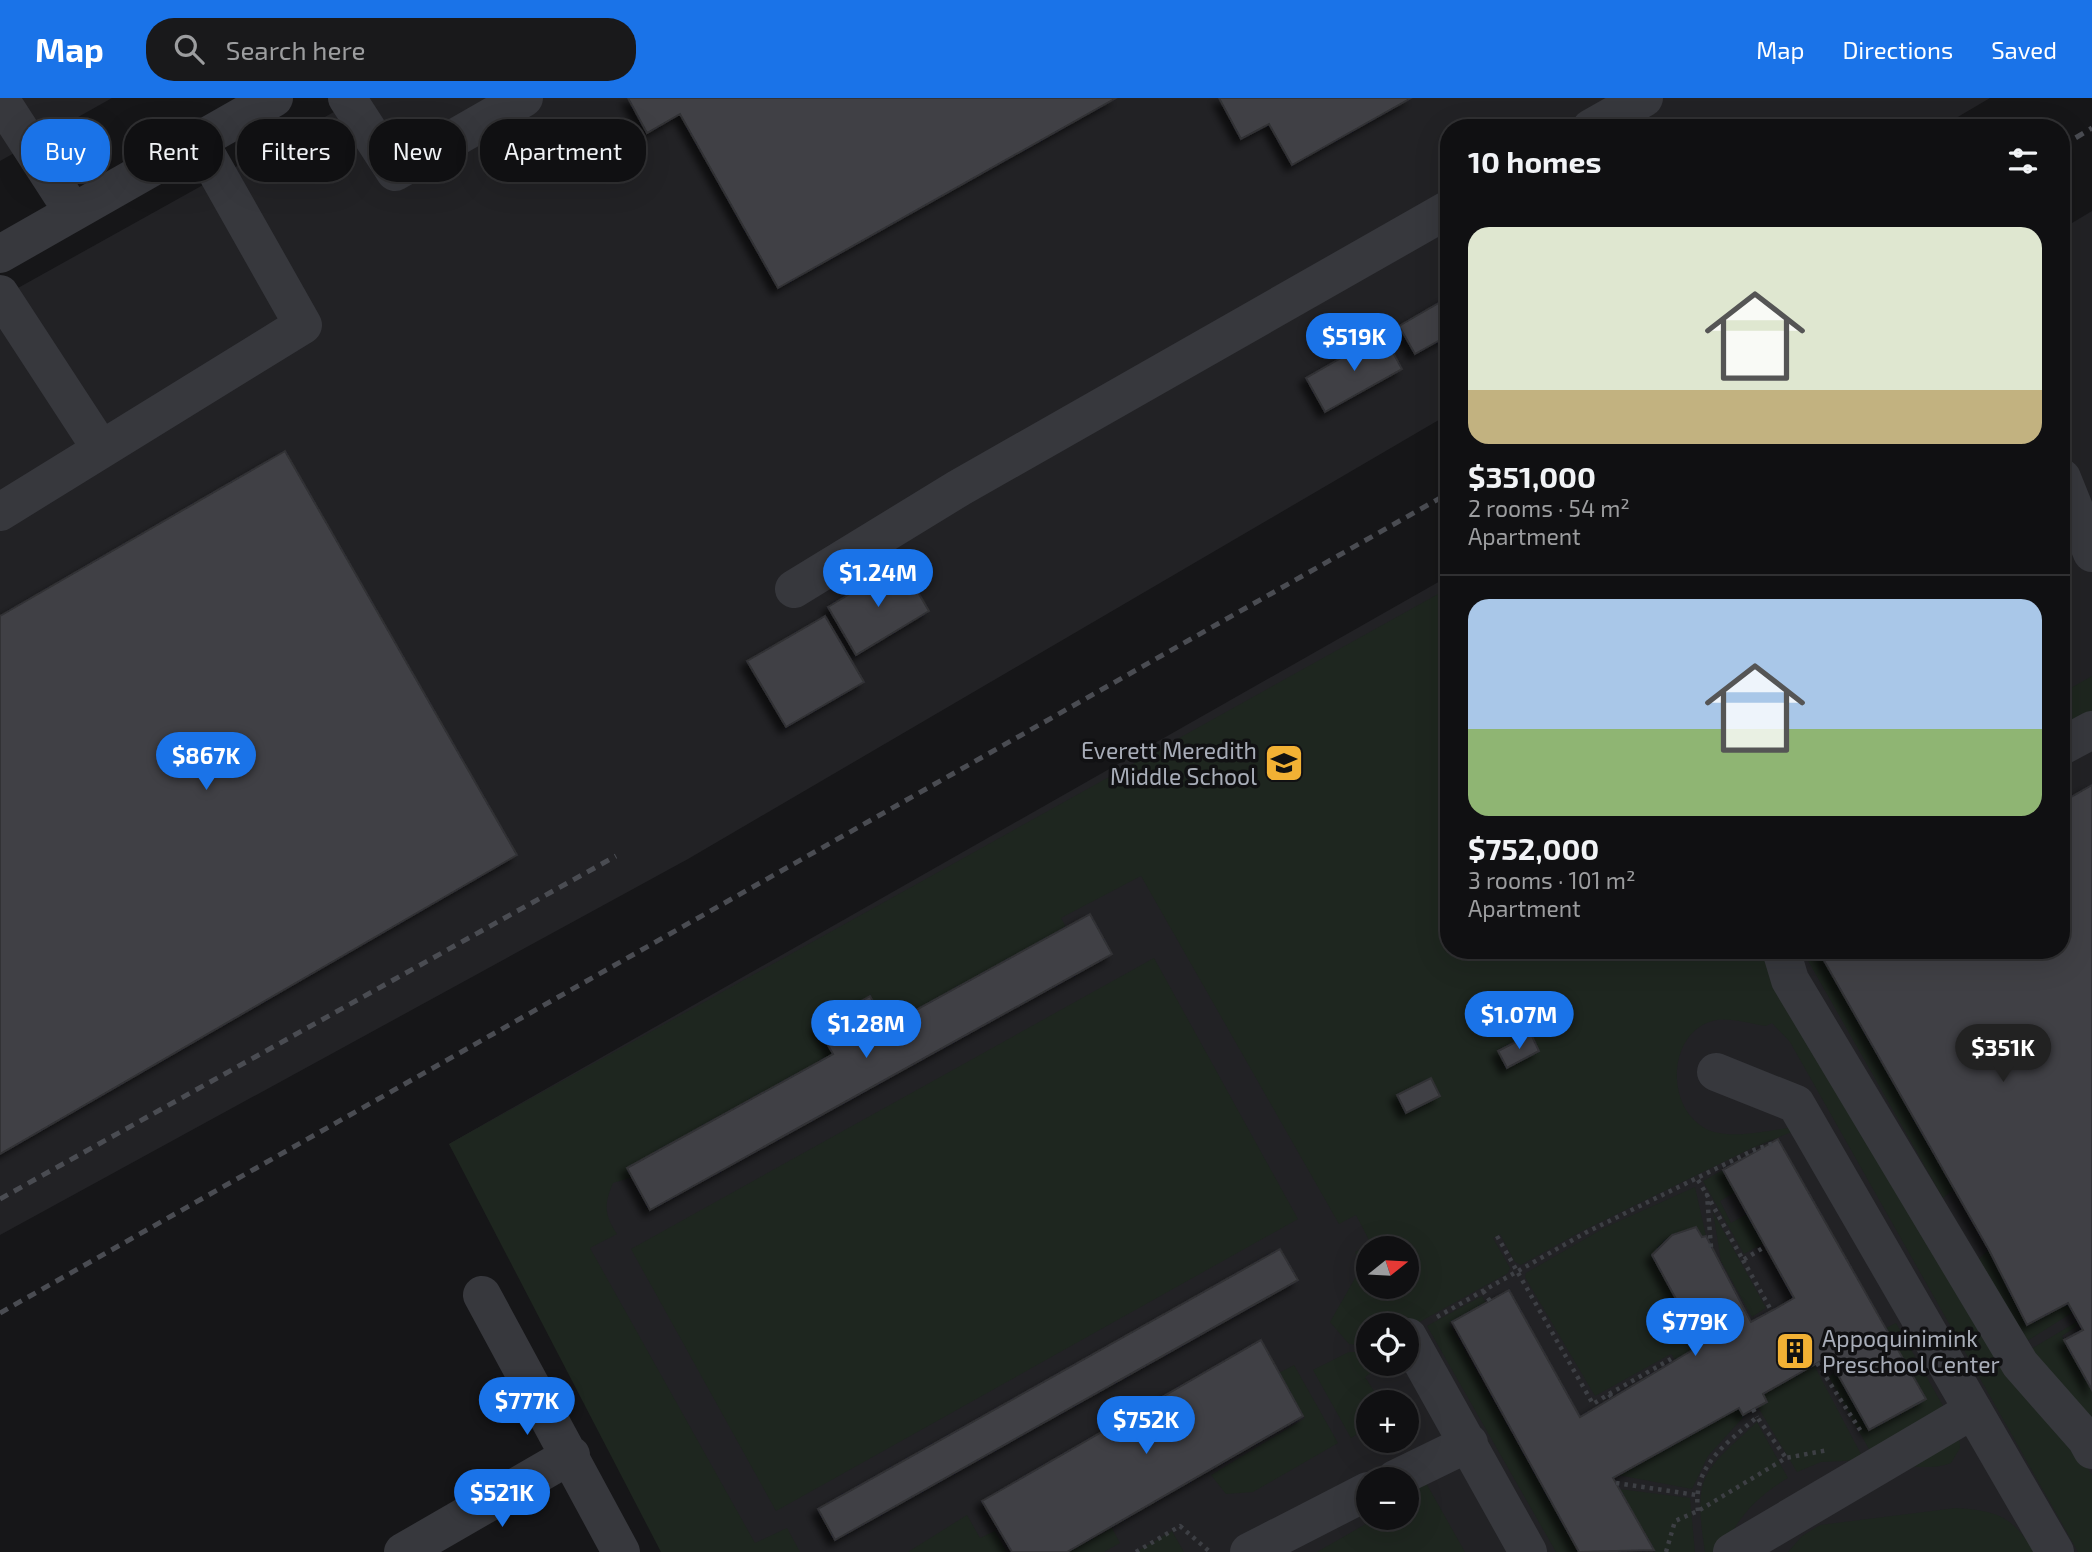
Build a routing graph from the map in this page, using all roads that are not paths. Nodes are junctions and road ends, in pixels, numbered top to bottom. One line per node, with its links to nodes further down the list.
1 (274, 98): 7 (street)
2 (347, 98): 3 (street)
3 (524, 98)
4 (1644, 98): 6 (street)
5 (4, 114): 10 (street)
6 (1607, 119)
7 (223, 127)
8 (126, 182): 10 (street)
9 (222, 182): 14 (street)
10 (73, 212): 12 (street)
11 (1440, 214): 18 (street)
12 (0, 254)
13 (0, 294): 14 (street)
14 (101, 449): 16 (street)
15 (2070, 498): 17 (street)
16 (0, 512)
17 (2092, 553)
18 (794, 589)
19 (2092, 730): 20 (street)
20 (2070, 742)
21 (1784, 959): 27 (street)
22 (1716, 1072): 25 (street)
23 (482, 1295): 28 (street)
24 (1419, 1329): 26 (street)
25 (1973, 1410): 35 (street); 36 (street)
26 (1469, 1443): 29 (street); 34 (street)
27 (2092, 1450)
28 (571, 1455): 31 (street); 32 (street)
29 (1419, 1467)
30 (1356, 1497): 33 (street)
31 (403, 1552)
32 (621, 1552)
33 (1249, 1552)
34 (1528, 1552)
35 (1732, 1552)
36 (2055, 1552)

